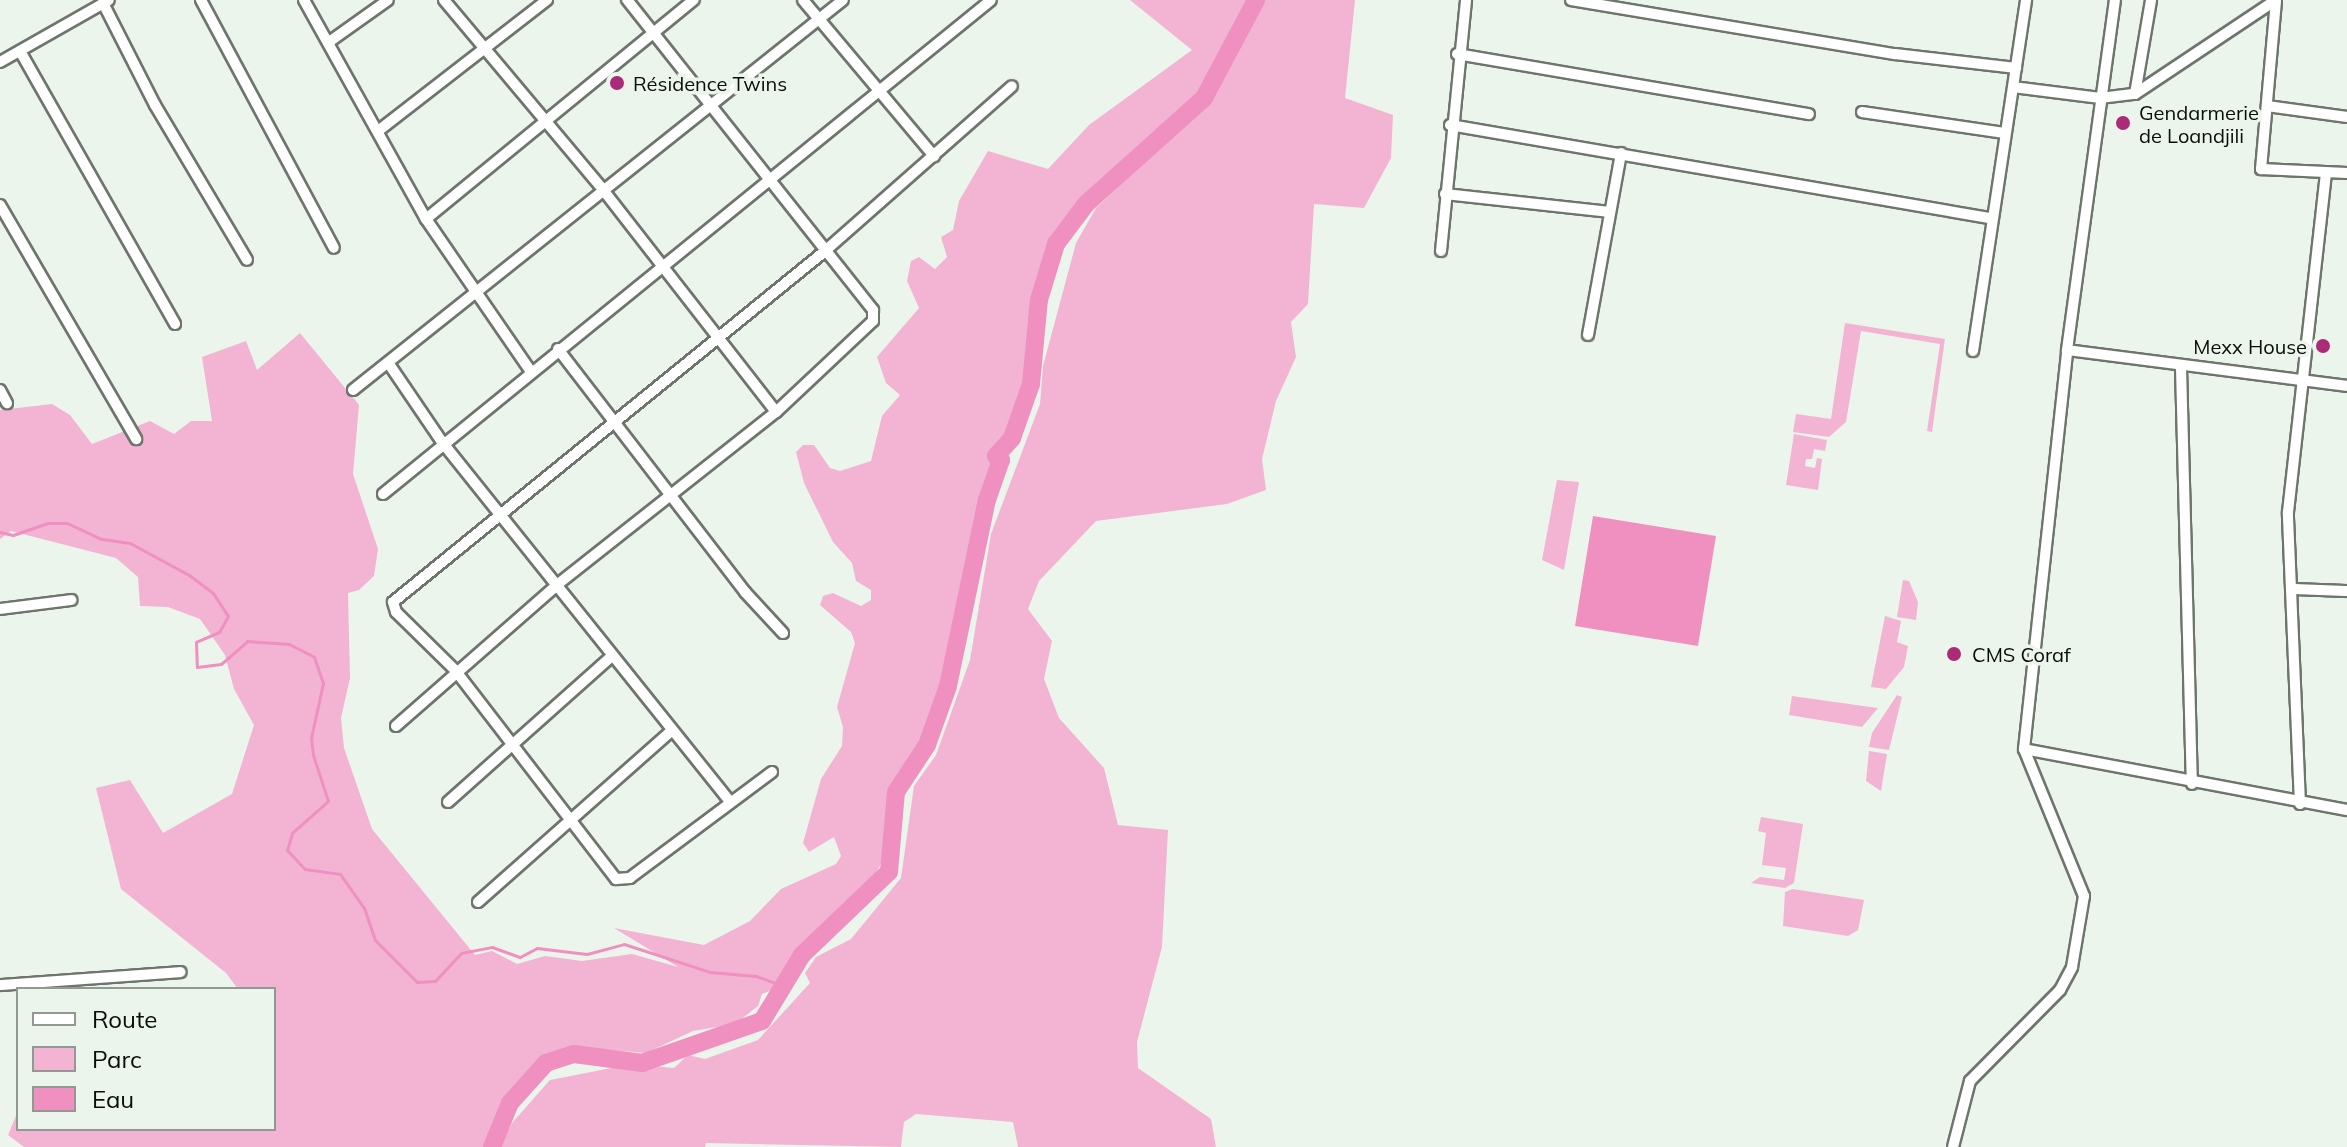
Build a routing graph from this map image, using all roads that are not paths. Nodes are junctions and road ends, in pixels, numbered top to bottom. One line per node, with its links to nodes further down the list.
1 (201, 0): 52 (street)
2 (304, 0): 21 (street)
3 (388, 0): 21 (street)
4 (444, 0): 22 (street)
5 (547, 0): 22 (street)
6 (627, 0): 20 (street)
7 (694, 0): 20 (street)
8 (803, 0): 19 (street)
9 (843, 0): 19 (street)
10 (991, 0): 29 (street)
11 (1466, 0): 24 (street)
12 (1571, 0): 18 (street)
13 (2026, 0): 26 (street)
14 (2115, 0): 31 (street)
15 (2151, 0): 30 (street)
16 (2276, 0): 30 (street); 33 (street)
17 (106, 2): 23 (street); 55 (street)
18 (1637, 5): 26 (street)
19 (818, 19): 29 (street); 32 (street)
20 (654, 33): 32 (street); 37 (street)
21 (329, 42): 39 (street)
22 (485, 50): 37 (street); 39 (street)
23 (20, 51): 25 (street); 58 (street)
24 (1457, 54): 35 (street); 38 (street)
25 (0, 62)
26 (2016, 68): 28 (street)
27 (1012, 86): 42 (street)
28 (2013, 87): 31 (street); 40 (street)
29 (881, 91): 42 (street); 45 (street)
30 (2135, 94): 31 (street)
31 (2100, 98): 62 (street)
32 (713, 105): 45 (street); 46 (street)
33 (2267, 106): 36 (street); 43 (street)
34 (1862, 112): 40 (street)
35 (1809, 114)
36 (2347, 117)
37 (544, 120): 46 (street); 51 (street)
38 (1450, 125): 41 (street); 47 (street)
39 (378, 131): 51 (street)
40 (2004, 133): 50 (street)
41 (1621, 153): 49 (street); 50 (street)
42 (934, 156): 53 (street)
43 (2326, 173): 44 (street); 67 (street)
44 (2347, 173)
45 (770, 180): 53 (street); 56 (street)
46 (604, 191): 56 (street); 57 (street)
47 (1445, 194): 49 (street); 54 (street)
48 (0, 205): 74 (street)
49 (1610, 212): 59 (street)
50 (1989, 218): 63 (street)
51 (426, 219): 57 (street)
52 (334, 248)
53 (825, 251): 60 (street); 72 (street)
54 (1441, 251)
55 (247, 260)
56 (661, 266): 60 (street); 61 (street)
57 (475, 295): 64 (street); 66 (street)
58 (175, 324)
59 (1588, 335)
60 (717, 340): 72 (street); 73 (street)
61 (558, 349): 66 (street); 73 (street)
62 (2067, 350): 65 (street); 90 (street)
63 (1973, 351)
64 (389, 364): 70 (street); 75 (street)
65 (2181, 368): 67 (street); 92 (street)
66 (531, 372): 75 (street)
67 (2299, 381): 68 (street); 80 (street)
68 (2347, 386)
69 (0, 390): 71 (street)
70 (353, 390)
71 (7, 403)
72 (776, 412): 77 (street)
73 (612, 424): 77 (street); 78 (street)
74 (136, 439)
75 (442, 442): 76 (street); 78 (street)
76 (383, 494)
77 (673, 496): 79 (street); 84 (street)
78 (499, 512): 79 (street); 86 (street)
79 (558, 584): 85 (street); 86 (street)
80 (2293, 589): 81 (street); 95 (street)
81 (2347, 591)
82 (71, 600): 83 (street)
83 (0, 609)
84 (783, 633)
85 (611, 657): 88 (street); 89 (street)
86 (456, 671): 87 (street); 89 (street)
87 (396, 726)
88 (671, 731): 94 (street); 97 (street)
89 (514, 746): 93 (street); 97 (street)
90 (2024, 749): 92 (street); 101 (street)
91 (772, 772): 94 (street)
92 (2192, 784): 95 (street)
93 (448, 802)
94 (730, 802): 97 (street)
95 (2300, 804): 96 (street)
96 (2347, 810)
97 (567, 820): 98 (street)
98 (478, 902)
99 (181, 972): 100 (street)
100 (0, 985)
101 (1953, 1147)

